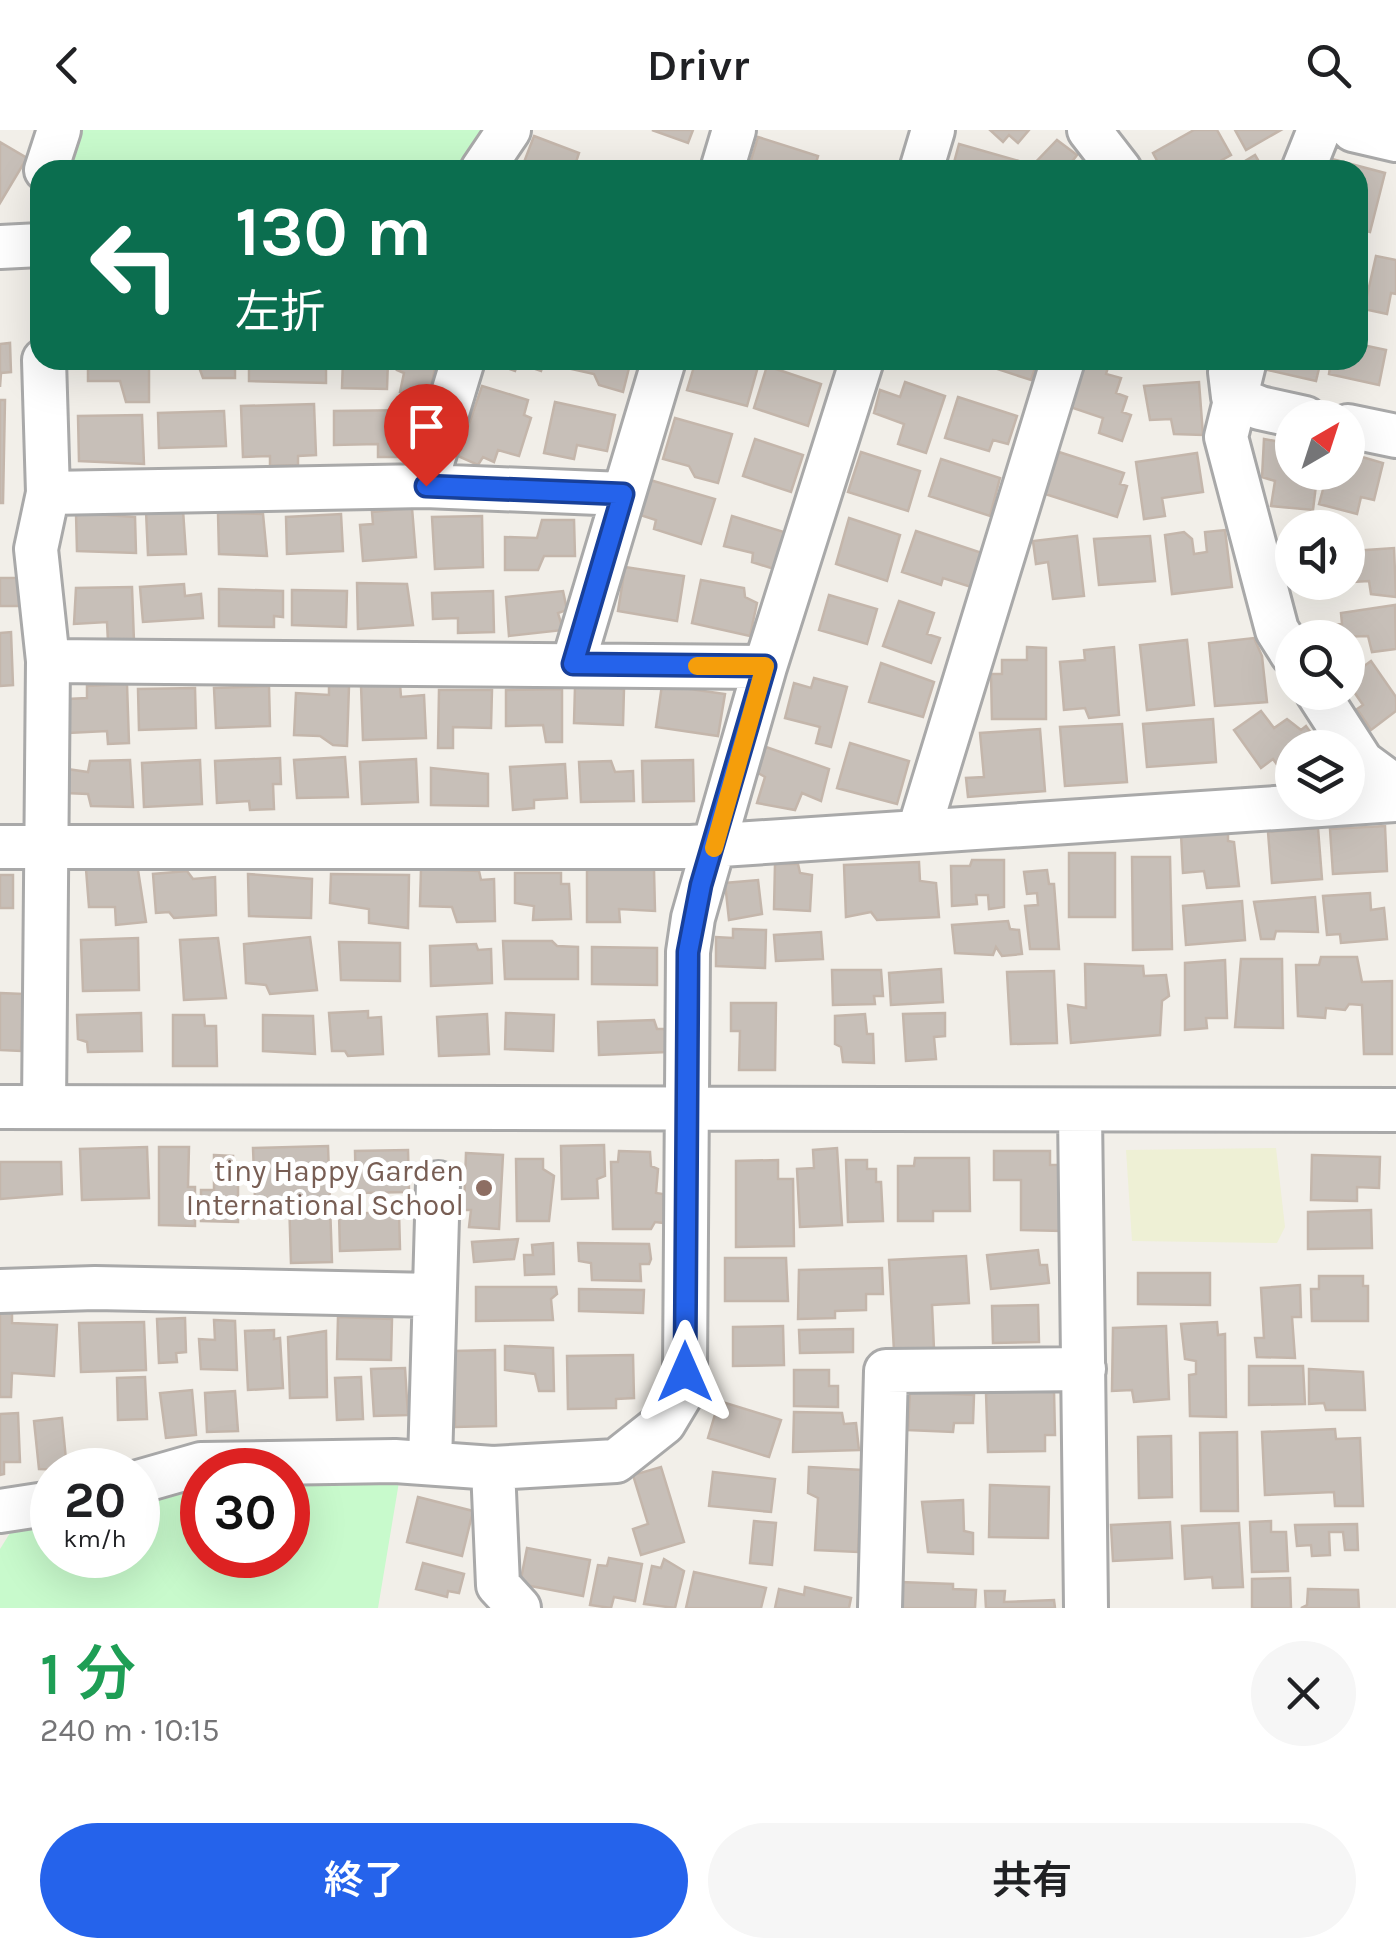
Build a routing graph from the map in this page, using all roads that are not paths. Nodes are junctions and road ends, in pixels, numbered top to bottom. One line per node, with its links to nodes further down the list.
1 (60, 130): 9 (street)
2 (509, 130): 10 (street)
3 (734, 130): 11 (street)
4 (933, 130): 12 (street)
5 (1089, 130): 13 (street)
6 (1318, 130): 14 (street)
7 (1353, 130): 8 (street)
8 (1396, 140)
9 (50, 160)
10 (489, 160)
11 (725, 160)
12 (924, 160)
13 (1112, 160)
14 (1307, 160)
15 (30, 244): 16 (street)
16 (0, 247)
17 (44, 370): 27 (street)
18 (460, 370): 26 (street)
19 (661, 370): 28 (street)
20 (859, 370): 33 (street)
21 (1060, 370): 37 (street)
22 (1235, 372): 23 (street); 30 (street)
23 (1275, 411)
24 (1365, 430): 25 (street)
25 (1396, 436)
26 (426, 486): 27 (street); 28 (street)
27 (48, 493): 29 (street)
28 (623, 494): 32 (street)
29 (18, 549): 31 (street)
30 (1275, 620)
31 (48, 661): 32 (street); 38 (street)
32 (573, 664): 33 (street)
33 (765, 666): 39 (street)
34 (1329, 710): 35 (street)
35 (1396, 787)
36 (1396, 800): 37 (street)
37 (919, 830): 39 (street)
38 (45, 845): 39 (street); 40 (street); 41 (street)
39 (715, 845): 44 (street)
40 (0, 847)
41 (44, 1106): 42 (street); 44 (street)
42 (0, 1107)
43 (1396, 1110): 45 (street)
44 (687, 1111): 45 (street); 51 (street)
45 (1080, 1112): 49 (street)
46 (438, 1183): 48 (street)
47 (0, 1292): 48 (street)
48 (434, 1295): 50 (street)
49 (1084, 1369): 56 (street); 57 (street)
50 (430, 1463): 51 (street); 52 (street)
51 (493, 1468): 55 (street)
52 (160, 1476)
53 (30, 1506): 54 (street)
54 (0, 1511)
55 (519, 1608)
56 (880, 1608)
57 (1086, 1608)

